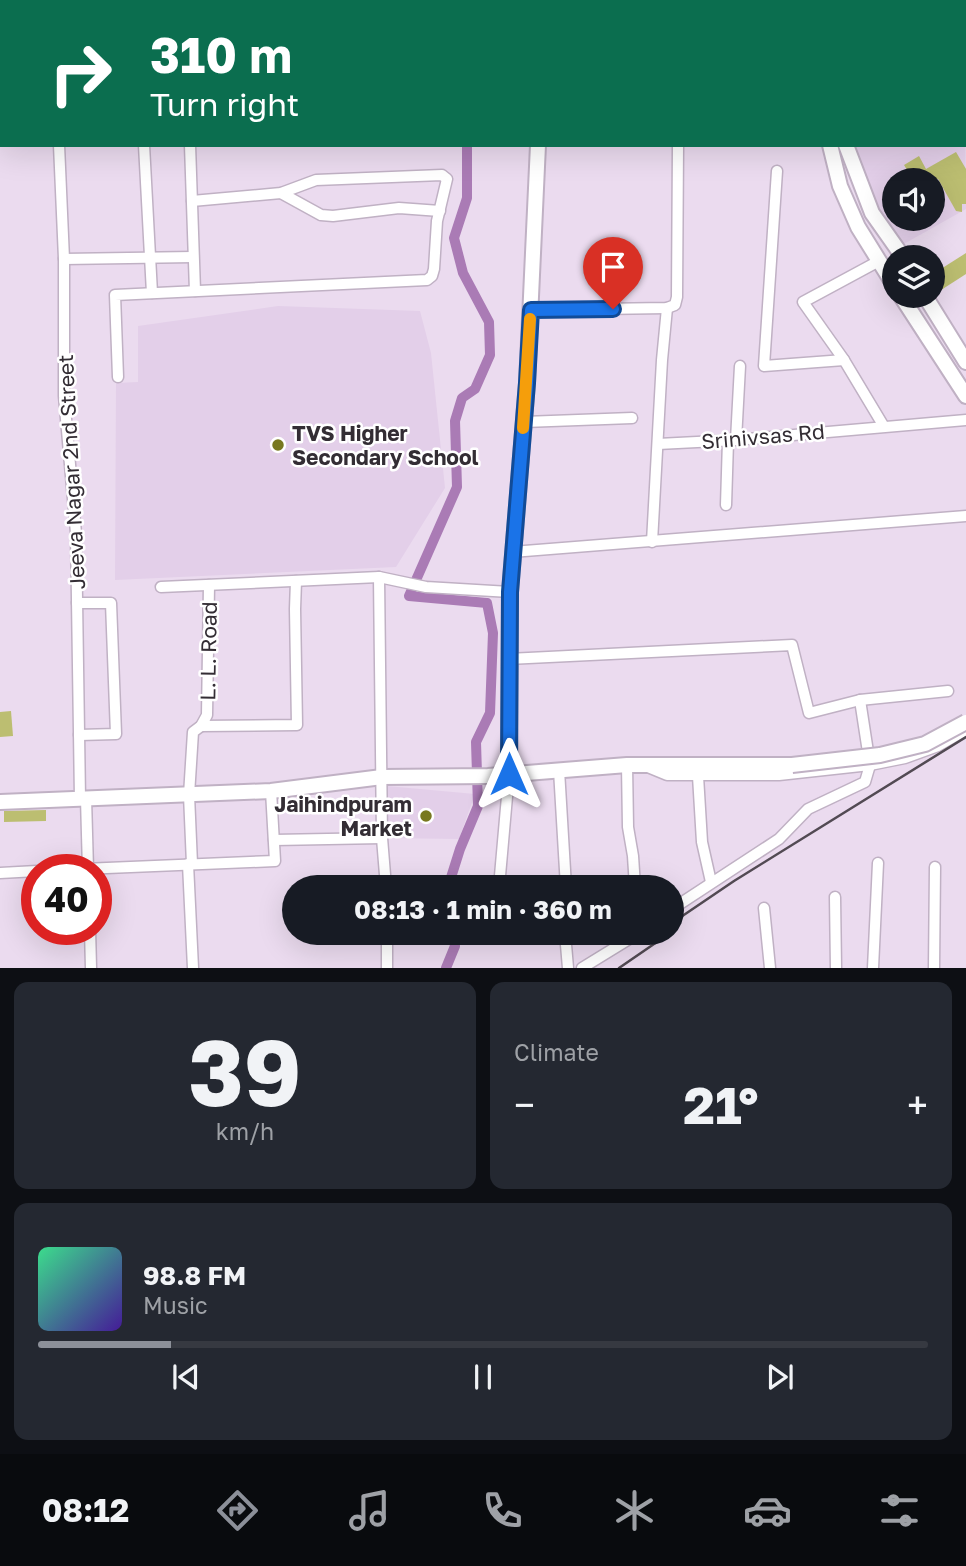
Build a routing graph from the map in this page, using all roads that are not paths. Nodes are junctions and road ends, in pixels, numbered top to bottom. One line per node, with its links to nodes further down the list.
1 (59, 147): 17 (street, Jeeva Nagar 2nd Street)
2 (144, 147): 15 (street)
3 (190, 147): 11 (street)
4 (538, 147): 24 (street)
5 (678, 147): 20 (street)
6 (830, 147): 14 (street)
7 (838, 147): 14 (street)
8 (847, 147): 13 (street)
9 (777, 171): 25 (street)
10 (281, 193): 11 (street); 12 (street); 12 (street)
11 (192, 201): 16 (street)
12 (440, 211): 18 (street)
13 (895, 245)
14 (881, 256): 25 (street)
15 (149, 257): 16 (street); 17 (street); 19 (street)
16 (193, 257): 18 (street)
17 (64, 259): 46 (street, Jeeva Nagar 2nd Street)
18 (195, 291): 19 (street)
19 (152, 293): 28 (street)
20 (667, 308): 24 (street); 36 (street)
21 (909, 308): 30 (street)
22 (919, 308): 29 (street)
23 (932, 308): 26 (street)
24 (531, 310): 33 (street)
25 (844, 360): 34 (street)
26 (966, 362)
27 (740, 366): 35 (street)
28 (118, 377)
29 (966, 381)
30 (966, 396)
31 (632, 418): 33 (street)
32 (966, 420): 34 (street, Srinivsas Rd)
33 (524, 422): 40 (street)
34 (883, 425): 35 (street, Srinivsas Rd)
35 (732, 440): 36 (street, Srinivsas Rd); 37 (street)
36 (658, 444): 39 (street)
37 (726, 505)
38 (966, 516): 39 (street)
39 (652, 542): 40 (street)
40 (512, 552): 45 (street)
41 (379, 577): 42 (street); 45 (street); 60 (street)
42 (296, 581): 43 (street); 51 (street)
43 (209, 585): 44 (street); 51 (street, L. L. Road)
44 (161, 587)
45 (510, 592): 47 (street)
46 (77, 603): 53 (street, Jeeva Nagar 2nd Street); 53 (street)
47 (508, 659): 49 (street); 58 (street)
48 (948, 691): 49 (street)
49 (860, 700): 55 (street)
50 (966, 722): 56 (street, bridge)
51 (201, 726): 62 (street, L. L. Road)
52 (966, 730): 55 (street)
53 (79, 735): 63 (street, Jeeva Nagar 2nd Street)
54 (627, 765): 56 (street); 57 (street); 77 (street)
55 (870, 765): 59 (street); 78 (street)
56 (643, 766): 59 (street)
57 (559, 769): 58 (street); 76 (street)
58 (509, 774): 60 (street); 75 (street)
59 (698, 776): 78 (street)
60 (382, 777): 61 (street); 65 (street)
61 (271, 791): 62 (street); 66 (street)
62 (189, 794): 63 (street); 69 (street, L. L. Road)
63 (83, 799): 64 (street); 67 (street, Jeeva Nagar 2nd Street)
64 (0, 802)
65 (382, 838): 66 (street); 74 (street)
66 (274, 840): 69 (street)
67 (87, 854)
68 (878, 863): 93 (street)
69 (190, 864): 71 (street); 87 (street, L. L. Road)
70 (935, 867): 94 (street)
71 (112, 868)
72 (21, 872): 73 (street)
73 (0, 873)
74 (385, 875)
75 (500, 875)
76 (565, 875)
77 (635, 875)
78 (711, 882): 80 (street)
79 (835, 897): 92 (street)
80 (684, 901)
81 (764, 908): 91 (street)
82 (90, 945): 86 (street)
83 (387, 945): 88 (street)
84 (566, 945): 89 (street)
85 (619, 945): 90 (street)
86 (91, 968)
87 (193, 968)
88 (387, 968)
89 (568, 968)
90 (582, 968)
91 (770, 968)
92 (836, 968)
93 (873, 968)
94 (933, 968)

